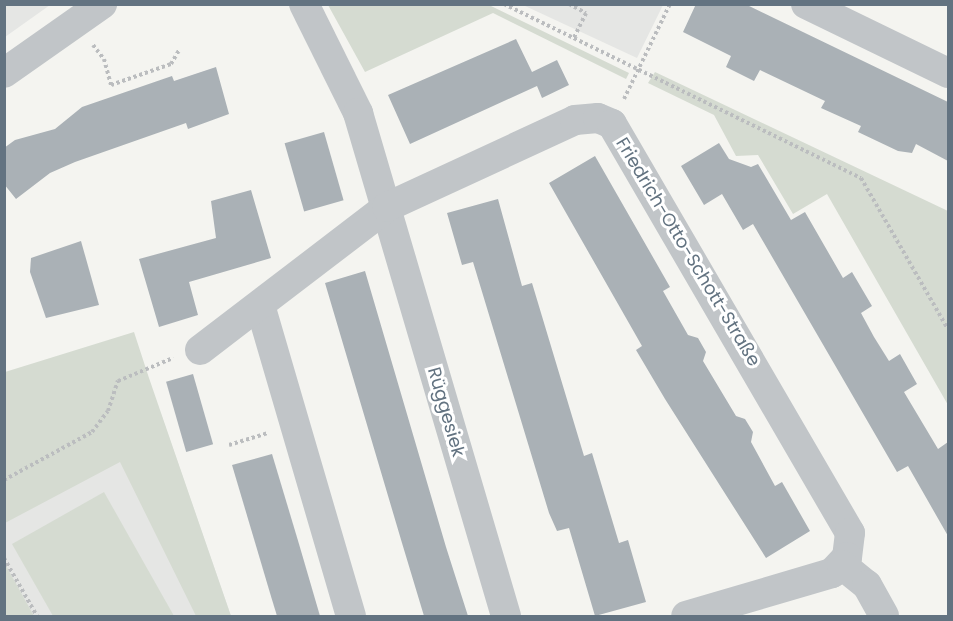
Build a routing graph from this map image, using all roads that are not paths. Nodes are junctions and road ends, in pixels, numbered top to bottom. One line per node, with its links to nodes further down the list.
1 (102, 4): 4 (street)
2 (304, 4): 6 (street, Rüggesiek)
3 (806, 4): 5 (street)
4 (4, 73)
5 (948, 73)
6 (387, 207): 7 (street); 9 (street, Friedrich-Otto-Schott-Straße); 11 (street, Rüggesiek)
7 (260, 305): 8 (street); 10 (street)
8 (200, 350)
9 (842, 565): 12 (street); 13 (street)
10 (351, 616)
11 (506, 616)
12 (686, 616)
13 (884, 616)

